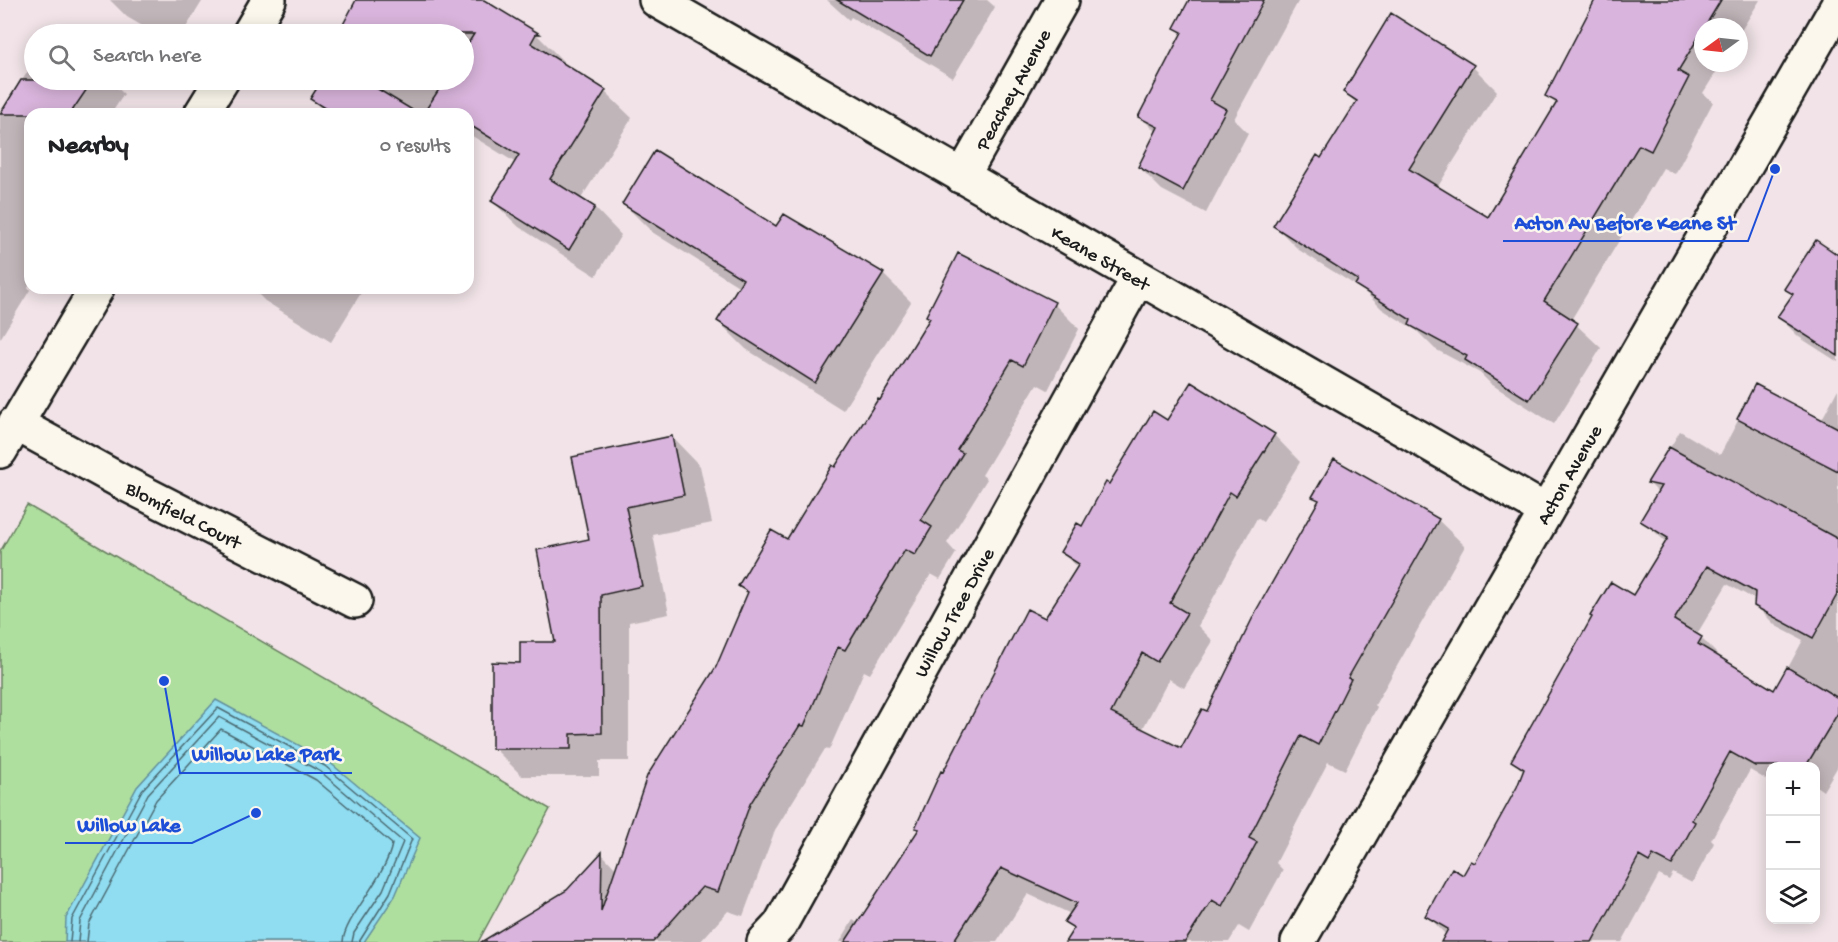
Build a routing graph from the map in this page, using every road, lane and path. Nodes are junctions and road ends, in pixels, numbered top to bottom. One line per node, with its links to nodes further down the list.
1 (269, 0): 5 (street)
2 (656, 0): 8 (street, Keane Street)
3 (1062, 0): 8 (street, Peachey Avenue)
4 (1838, 5): 12 (street, Acton Avenue)
5 (255, 24)
6 (216, 90): 7 (street)
7 (205, 108)
8 (962, 177): 9 (street, Keane Street)
9 (1138, 278): 12 (street, Keane Street); 14 (street, Willow Tree Drive)
10 (93, 294): 11 (street)
11 (8, 437): 13 (street, Blomfield Court)
12 (1546, 511): 15 (street, Acton Avenue)
13 (355, 601)
14 (764, 942)
15 (1298, 942)

